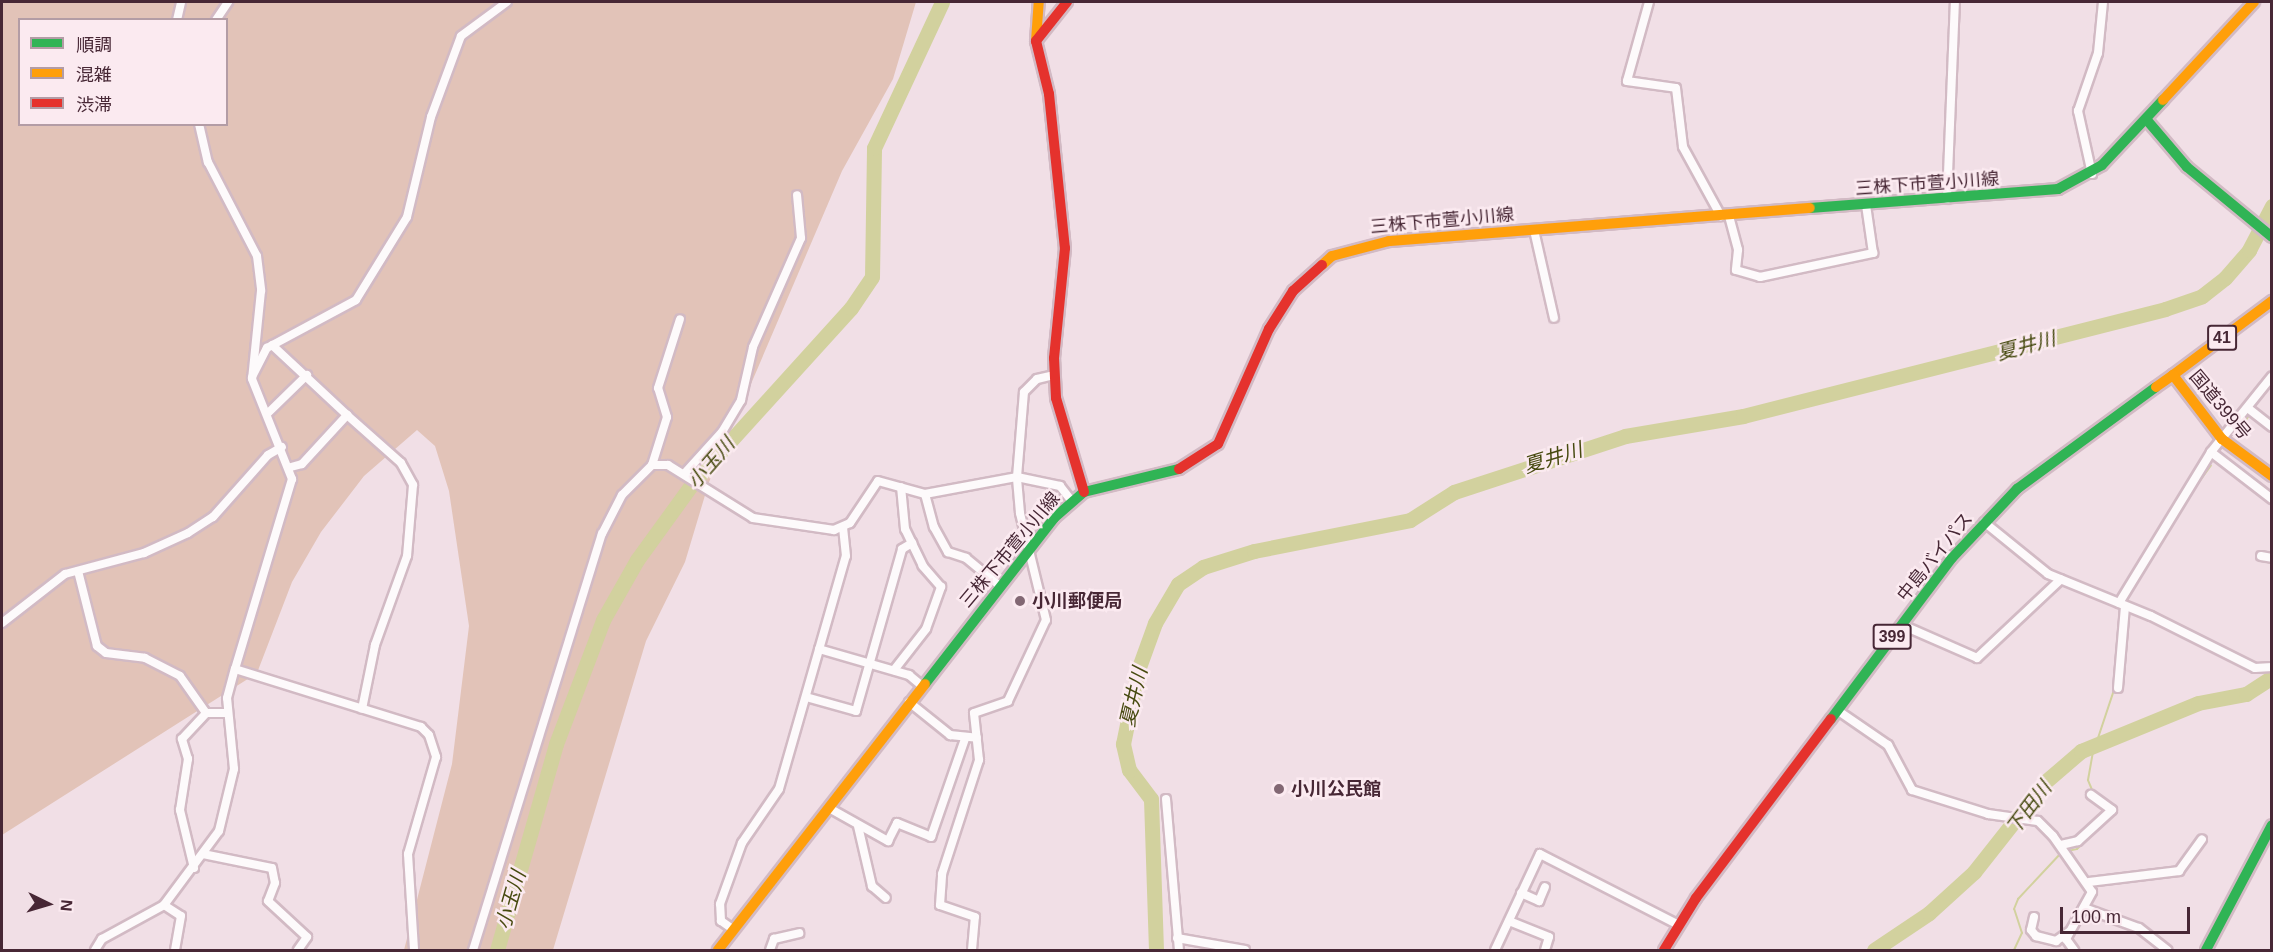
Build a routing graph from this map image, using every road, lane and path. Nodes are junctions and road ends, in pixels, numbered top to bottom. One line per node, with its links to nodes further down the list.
1 (181, 2): 10 (street)
2 (228, 2): 11 (street)
3 (507, 2): 25 (street)
4 (1039, 2): 12 (main road)
5 (1067, 2): 12 (main road)
6 (1648, 2): 19 (street)
7 (1955, 2): 17 (street)
8 (2103, 2): 15 (street)
9 (2254, 2): 13 (main road, 三株下市萱小川線)
10 (177, 18)
11 (217, 18)
12 (1036, 41): 27 (main road)
13 (2146, 119): 15 (main road, 三株下市萱小川線); 21 (main road)
14 (199, 126): 30 (street)
15 (2092, 174): 17 (main road, 三株下市萱小川線)
16 (797, 195): 40 (street)
17 (1947, 199): 18 (main road, 三株下市萱小川線)
18 (1866, 205): 19 (main road, 三株下市萱小川線); 19 (street)
19 (1725, 216): 20 (main road, 三株下市萱小川線)
20 (1534, 230): 23 (street); 44 (main road, 三株下市萱小川線)
21 (2271, 237)
22 (2271, 301): 28 (main road, 41)
23 (1554, 318)
24 (680, 319): 38 (street)
25 (272, 345): 26 (street); 30 (street)
26 (308, 375): 32 (street); 33 (street)
27 (1054, 375): 42 (street); 44 (main road)
28 (2173, 375): 35 (main road, 国道399号); 48 (main road, 中島バイパス / 399)
29 (2271, 377): 31 (street)
30 (252, 379): 32 (street)
31 (2251, 411): 34 (street); 35 (street)
32 (267, 414): 36 (street)
33 (347, 415): 39 (street); 69 (street)
34 (2271, 427)
35 (2222, 439): 37 (street); 41 (main road, 国道399号)
36 (282, 447): 39 (street); 54 (street)
37 (2211, 452): 46 (street); 57 (street)
38 (652, 465): 40 (street); 101 (street)
39 (291, 467): 63 (street)
40 (686, 476): 49 (street)
41 (2271, 476)
42 (1017, 477): 45 (street); 47 (street); 51 (street)
43 (901, 487): 45 (street); 49 (street); 50 (street)
44 (1084, 492): 47 (main road, 三株下市萱小川線)
45 (925, 494): 56 (street)
46 (2271, 499)
47 (1071, 500): 51 (main road, 三株下市萱小川線)
48 (1984, 522): 55 (street); 59 (main road, 中島バイパス / 399)
49 (843, 528): 60 (street)
50 (912, 543): 61 (street); 64 (street)
51 (1029, 547): 56 (main road, 三株下市萱小川線); 73 (street)
52 (2261, 556): 53 (street)
53 (2271, 558)
54 (78, 571): 58 (street); 71 (street)
55 (2061, 579): 57 (street); 59 (street)
56 (1000, 586): 65 (main road, 三株下市萱小川線)
57 (2122, 604): 62 (street); 66 (street)
58 (2, 623)
59 (1902, 625): 70 (main road, 中島バイパス / 399)
60 (819, 650): 61 (street); 67 (street)
61 (870, 664): 64 (street); 67 (street)
62 (2271, 667)
63 (235, 669): 69 (street); 72 (street)
64 (894, 670): 65 (street)
65 (922, 686): 68 (main road, 三株下市萱小川線)
66 (2118, 688)
67 (806, 697): 93 (street)
68 (909, 702): 74 (street); 77 (main road, 三株下市萱小川線)
69 (362, 709): 100 (street)
70 (1837, 710): 81 (street); 92 (main road, 中島バイパス / 399)
71 (206, 713): 72 (street); 83 (street)
72 (228, 713): 82 (street)
73 (977, 738): 74 (street); 104 (street)
74 (965, 739): 79 (street)
75 (2091, 795): 81 (street)
76 (1166, 798): 96 (street)
77 (829, 808): 79 (street); 93 (main road, 三株下市萱小川線)
78 (2271, 825): 112 (main road)
79 (858, 826): 87 (street)
80 (2202, 839): 84 (street)
81 (2065, 849): 84 (street)
82 (203, 854): 83 (street); 99 (street)
83 (194, 868): 88 (street)
84 (2089, 882): 89 (street)
85 (1545, 887): 86 (street)
86 (1521, 893): 91 (street); 92 (street)
87 (886, 898)
88 (164, 905): 97 (street); 98 (street)
89 (2087, 909): 94 (street); 111 (street)
90 (2034, 917): 94 (street)
91 (1509, 921): 107 (street); 108 (street)
92 (1677, 924): 109 (main road, 中島バイパス / 399)
93 (734, 930): 102 (main road, 三株下市萱小川線)
94 (2069, 932): 110 (street)
95 (800, 933): 103 (street)
96 (1177, 938): 105 (street); 106 (street)
97 (95, 951)
98 (175, 951)
99 (298, 951)
100 (414, 951)
101 (472, 951)
102 (718, 951)
103 (770, 951)
104 (972, 951)
105 (1179, 951)
106 (1245, 951)
107 (1495, 951)
108 (1545, 951)
109 (1664, 951)
110 (2074, 951)
111 (2167, 951)
112 (2206, 951)

